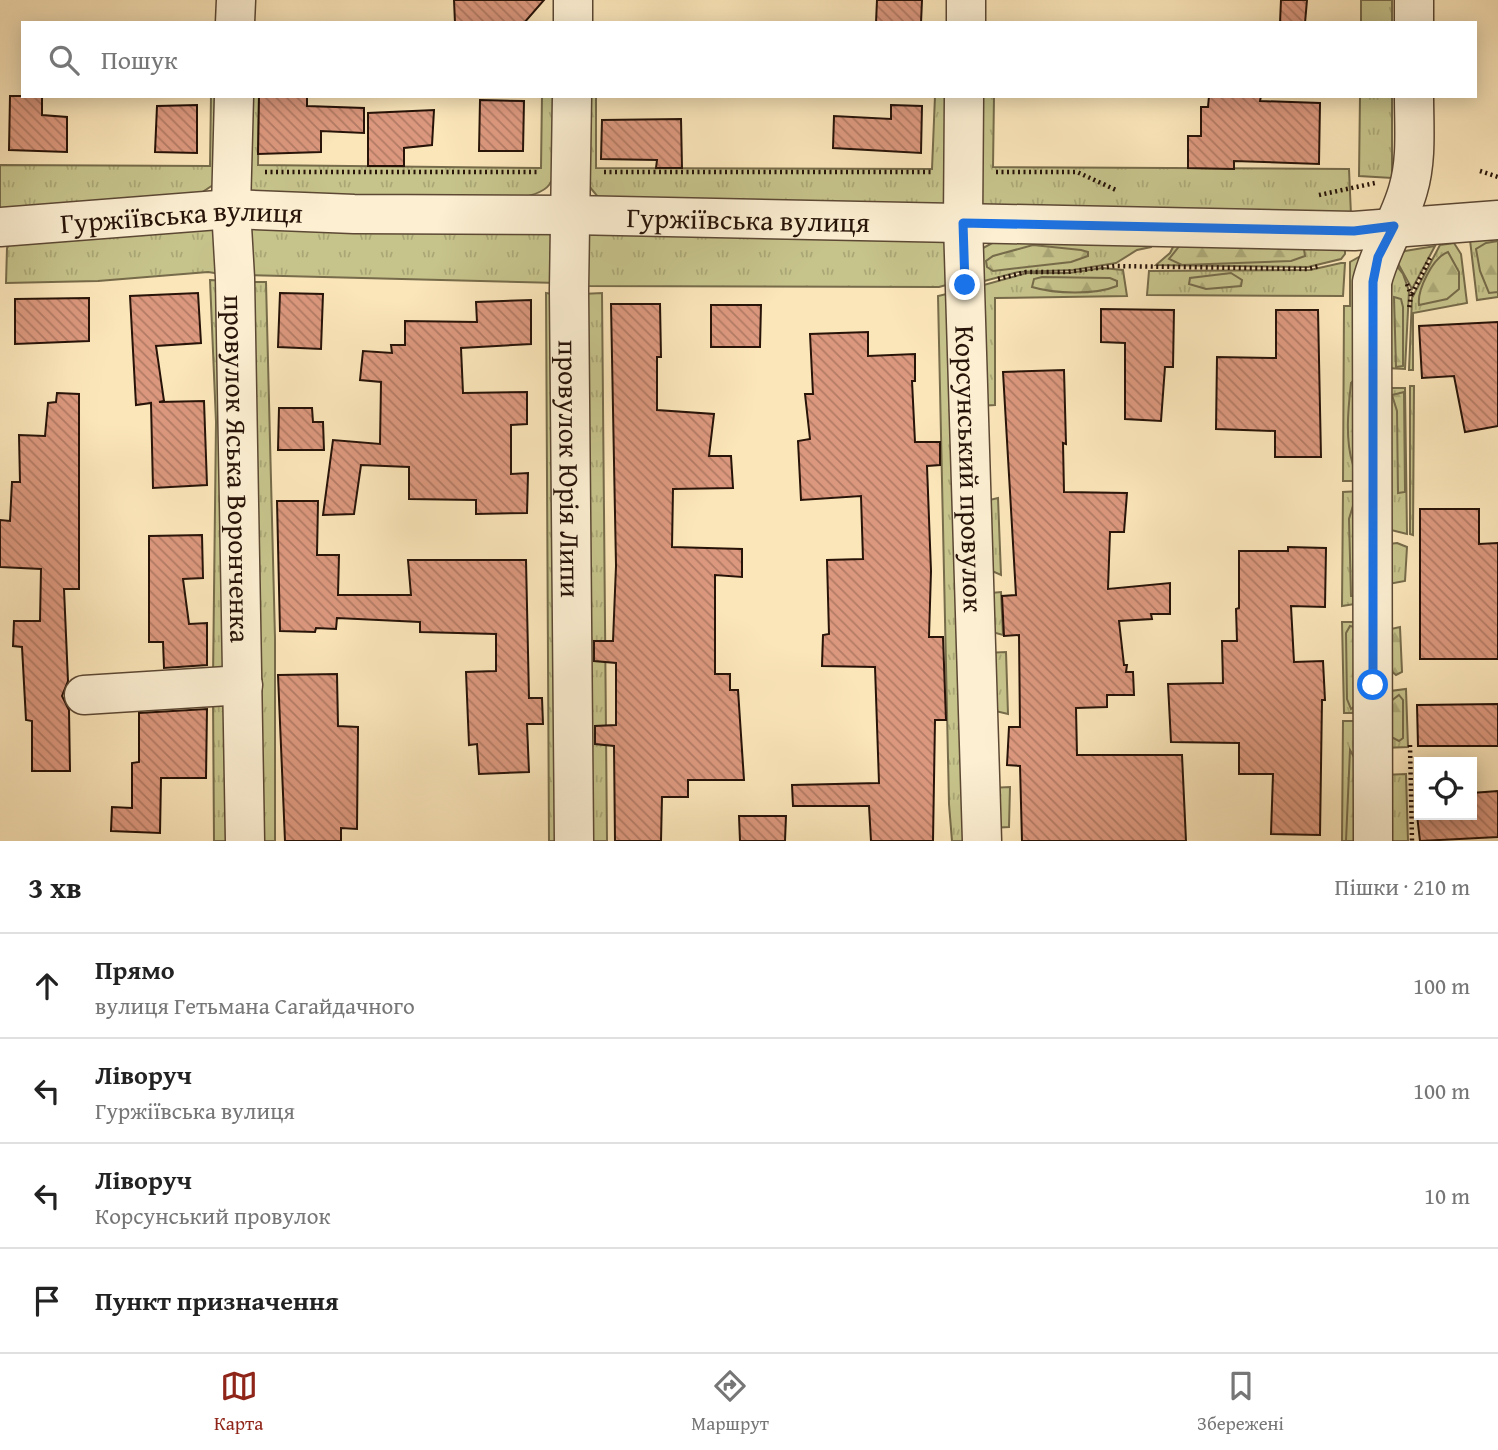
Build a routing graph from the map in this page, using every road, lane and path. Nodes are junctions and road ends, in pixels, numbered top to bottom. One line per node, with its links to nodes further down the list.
1 (236, 0): 5 (street)
2 (573, 0): 6 (street)
3 (966, 0): 7 (street)
4 (1414, 0): 8 (street)
5 (235, 21)
6 (573, 21)
7 (966, 21)
8 (1414, 21)
9 (234, 98): 19 (street, провулок Яська Воронченка)
10 (572, 98): 20 (street, провулок Юрія Липи)
11 (964, 98): 14 (street, Корсунський провулок)
12 (1414, 98): 23 (street)
13 (1480, 171): 15 (path)
14 (963, 172): 17 (path); 22 (street, Корсунський провулок)
15 (1498, 177)
16 (1378, 183): 18 (path)
17 (1122, 192)
18 (1315, 195)
19 (231, 209): 20 (street, Гуржіївська вулиця); 24 (street, Гуржіївська вулиця); 29 (street, провулок Яська Воронченка)
20 (571, 215): 22 (street, Гуржіївська вулиця); 32 (street, провулок Юрія Липи)
21 (1498, 220): 23 (street, Гуржіївська вулиця)
22 (963, 223): 23 (street, Гуржіївська вулиця); 33 (street, Корсунський провулок)
23 (1394, 226): 34 (street)
24 (0, 227)
25 (1431, 255): 28 (path)
26 (1330, 263): 27 (path)
27 (986, 282)
28 (1411, 295)
29 (243, 685): 30 (street); 31 (street, провулок Яська Воронченка)
30 (84, 695)
31 (245, 841)
32 (574, 841)
33 (982, 841)
34 (1373, 841)

